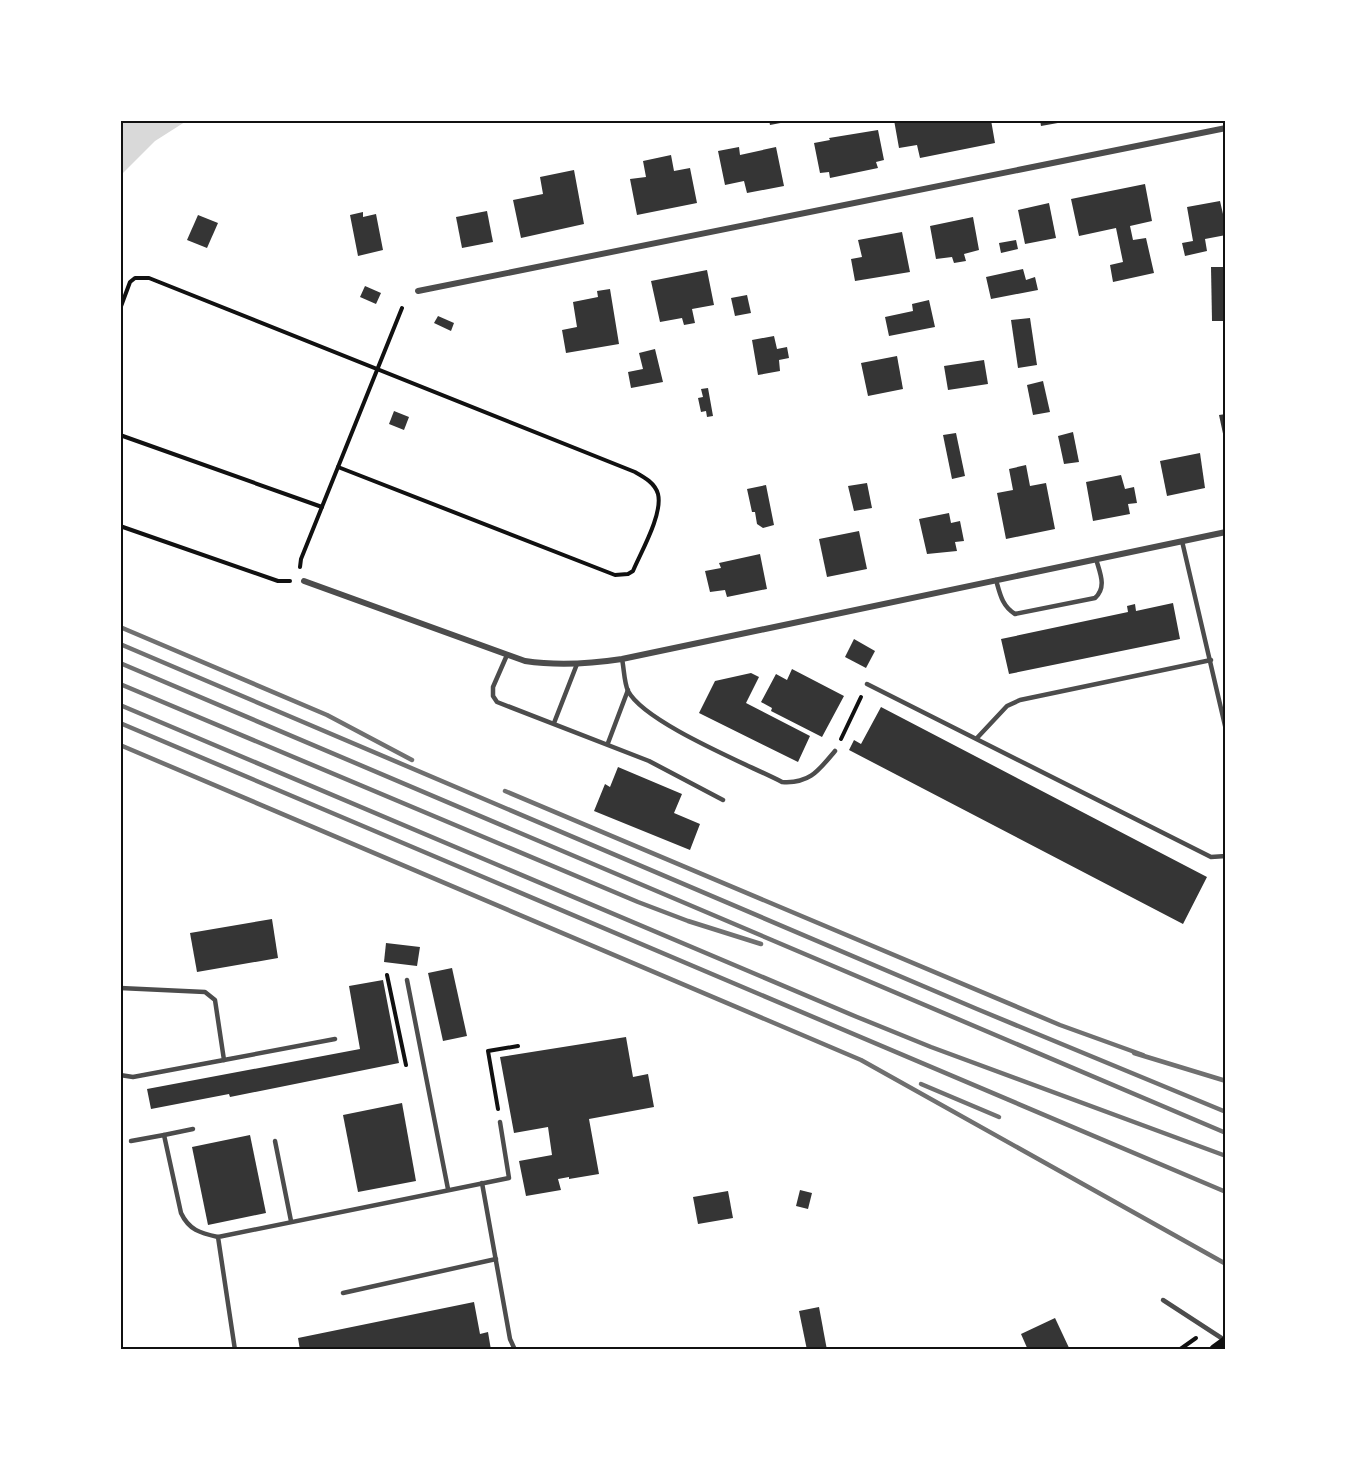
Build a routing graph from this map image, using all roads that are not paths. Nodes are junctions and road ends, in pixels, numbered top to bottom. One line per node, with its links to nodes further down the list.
1 (1226, 128): 2 (street)
2 (418, 291)
3 (1226, 532): 4 (street)
4 (1182, 541): 5 (street); 10 (lane)
5 (1096, 559): 6 (street); 6 (lane)
6 (996, 580): 9 (street)
7 (304, 581): 8 (street)
8 (507, 655): 11 (street); 14 (lane)
9 (622, 659): 11 (street); 13 (lane)
10 (1211, 660): 15 (lane); 16 (lane)
11 (577, 664): 14 (lane)
12 (867, 684): 16 (lane)
13 (628, 690): 17 (lane); 18 (lane)
14 (554, 723): 17 (lane)
15 (1226, 730)
16 (977, 738): 20 (lane)
17 (608, 743): 19 (lane)
18 (835, 751)
19 (723, 800)
20 (1226, 855)
21 (407, 980): 32 (lane)
22 (120, 988): 24 (lane)
23 (335, 1039): 24 (lane)
24 (224, 1060): 25 (lane)
25 (120, 1075)
26 (500, 1122): 31 (lane)
27 (193, 1129): 28 (lane)
28 (164, 1134): 29 (lane); 34 (lane)
29 (131, 1141)
30 (275, 1141): 33 (lane)
31 (482, 1183): 32 (lane); 35 (lane)
32 (448, 1189): 33 (lane)
33 (291, 1221): 34 (lane)
34 (218, 1237): 39 (lane)
35 (496, 1259): 36 (lane); 40 (lane)
36 (344, 1293)
37 (1163, 1300): 38 (lane)
38 (1226, 1342): 41 (main road)
39 (235, 1350)
40 (515, 1350)
41 (1215, 1350)

